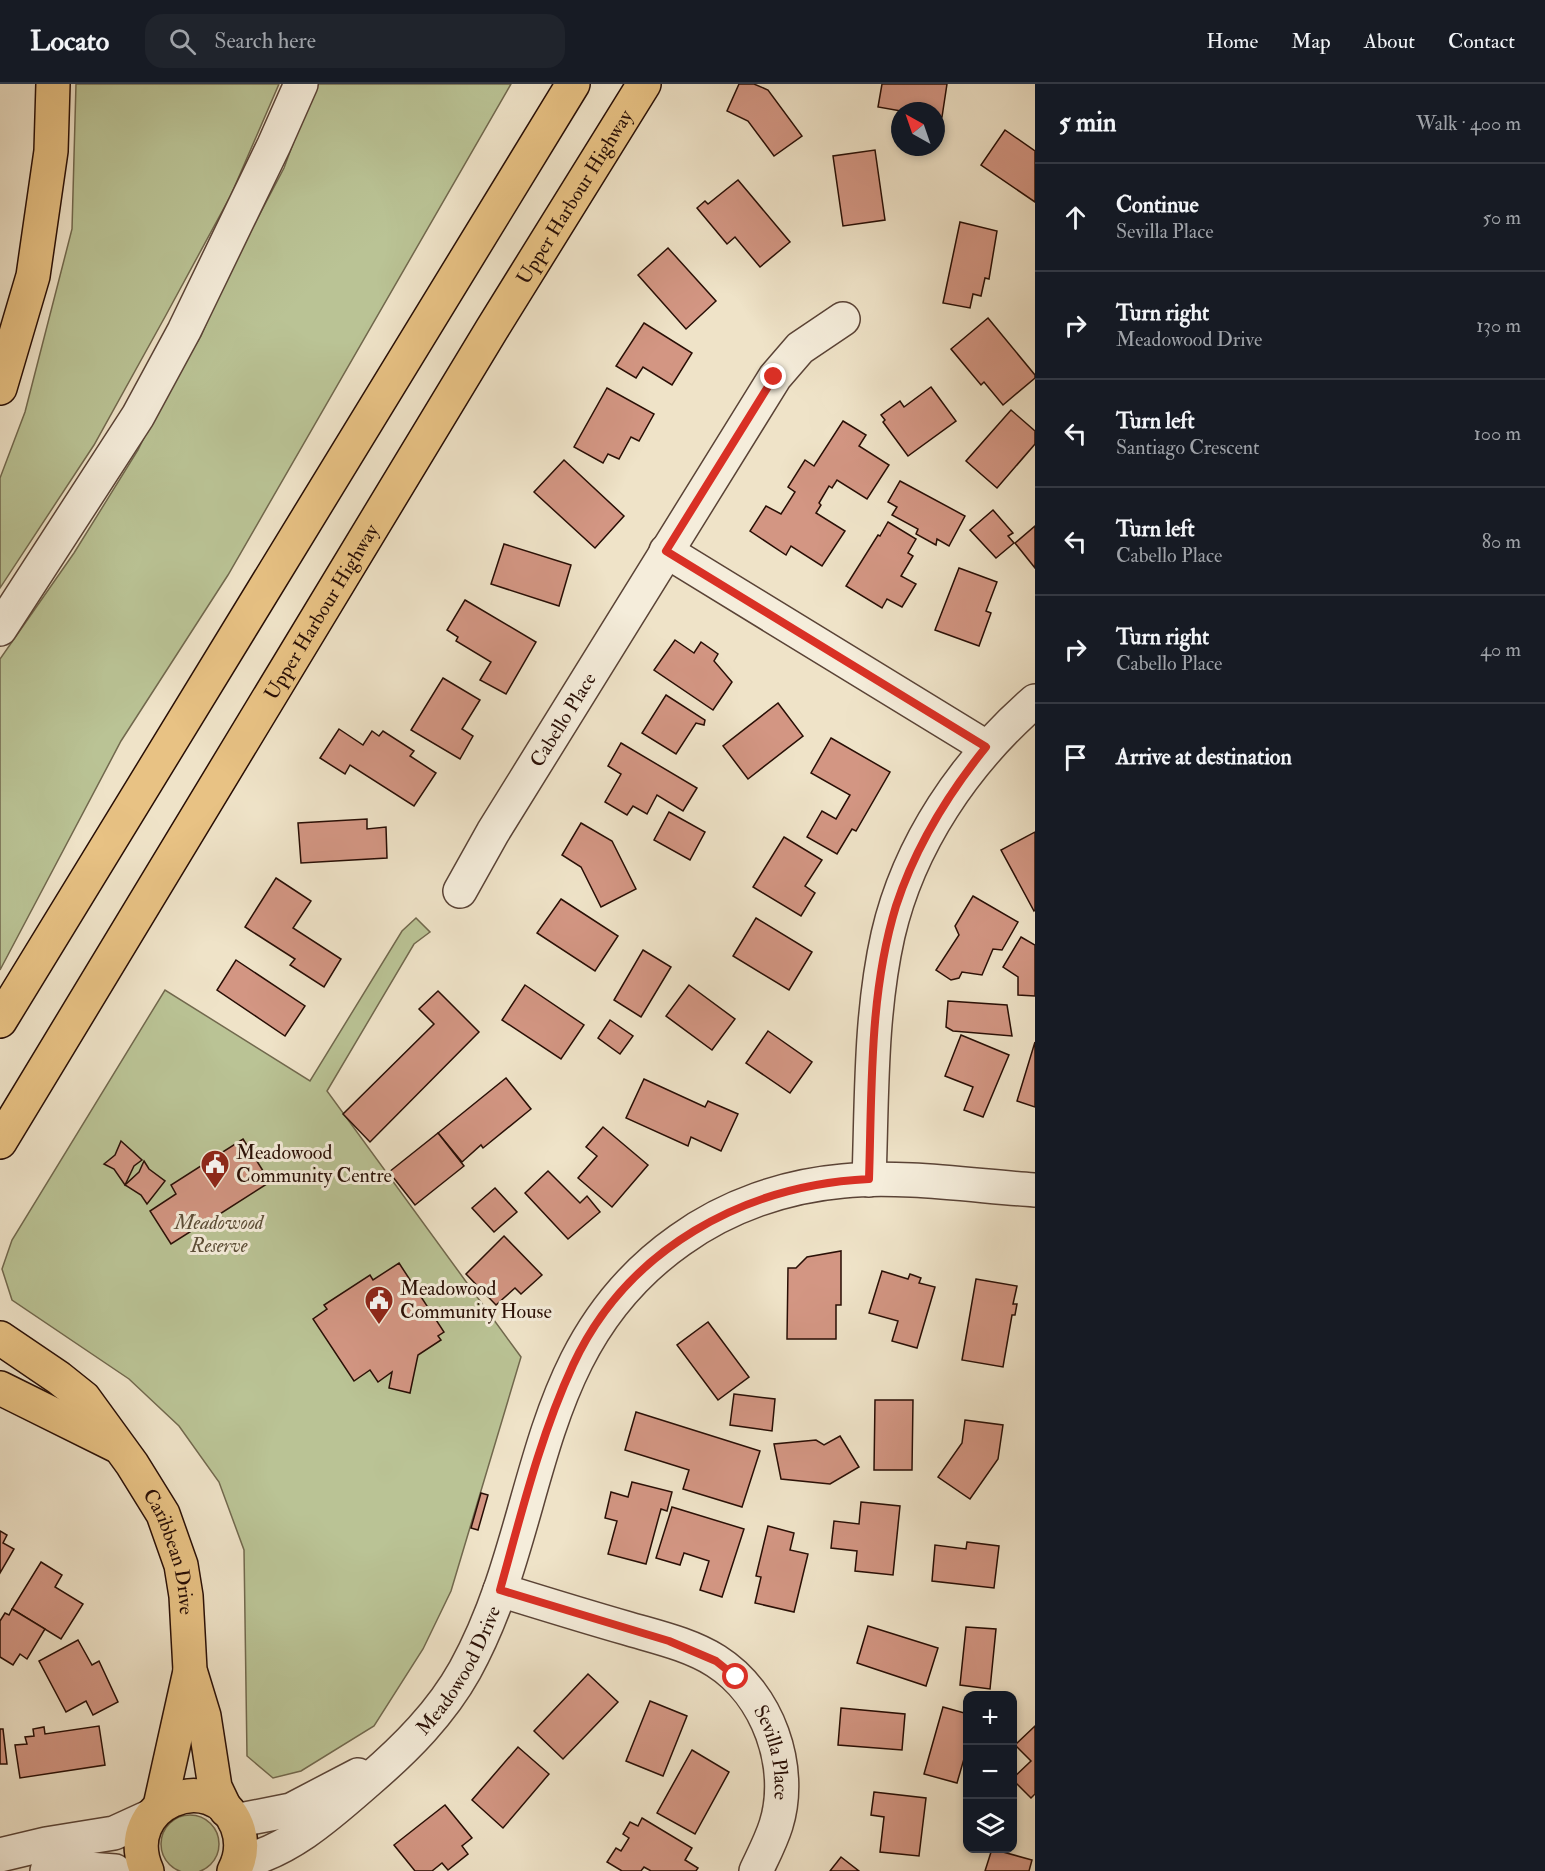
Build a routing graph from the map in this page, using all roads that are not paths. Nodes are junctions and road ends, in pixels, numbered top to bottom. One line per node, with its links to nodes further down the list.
1 (52, 84): 6 (main road)
2 (301, 84): 8 (street)
3 (573, 84): 12 (main road)
4 (644, 84): 13 (main road, Upper Harbour Highway)
5 (843, 319): 7 (street, Cabello Place)
6 (0, 388)
7 (666, 551): 10 (street); 11 (street, Cabello Place)
8 (0, 629)
9 (1035, 701): 10 (street)
10 (986, 747): 14 (street)
11 (460, 891)
12 (0, 1021)
13 (0, 1142)
14 (869, 1179): 15 (street, Meadowood Drive); 19 (street, Meadowood Drive)
15 (1035, 1190)
16 (0, 1338): 18 (main road, Caribbean Drive)
17 (0, 1388): 18 (main road, Caribbean Drive)
18 (116, 1446): 20 (main road, Caribbean Drive)
19 (500, 1590): 21 (street, Meadowood Drive); 29 (street, Sevilla Place)
20 (190, 1670): 22 (main road, Caribbean Drive); 23 (main road, Caribbean Drive)
21 (396, 1756): 23 (street, Meadowood Drive); 25 (street, Meadowood Drive)
22 (154, 1812): 23 (main road); 24 (street); 28 (main road, Caribbean Drive)
23 (230, 1815): 25 (main road, Caribbean Drive)
24 (0, 1855)
25 (236, 1867)
26 (47, 1871): 27 (street)
27 (116, 1871)
28 (147, 1871)
29 (756, 1871)

